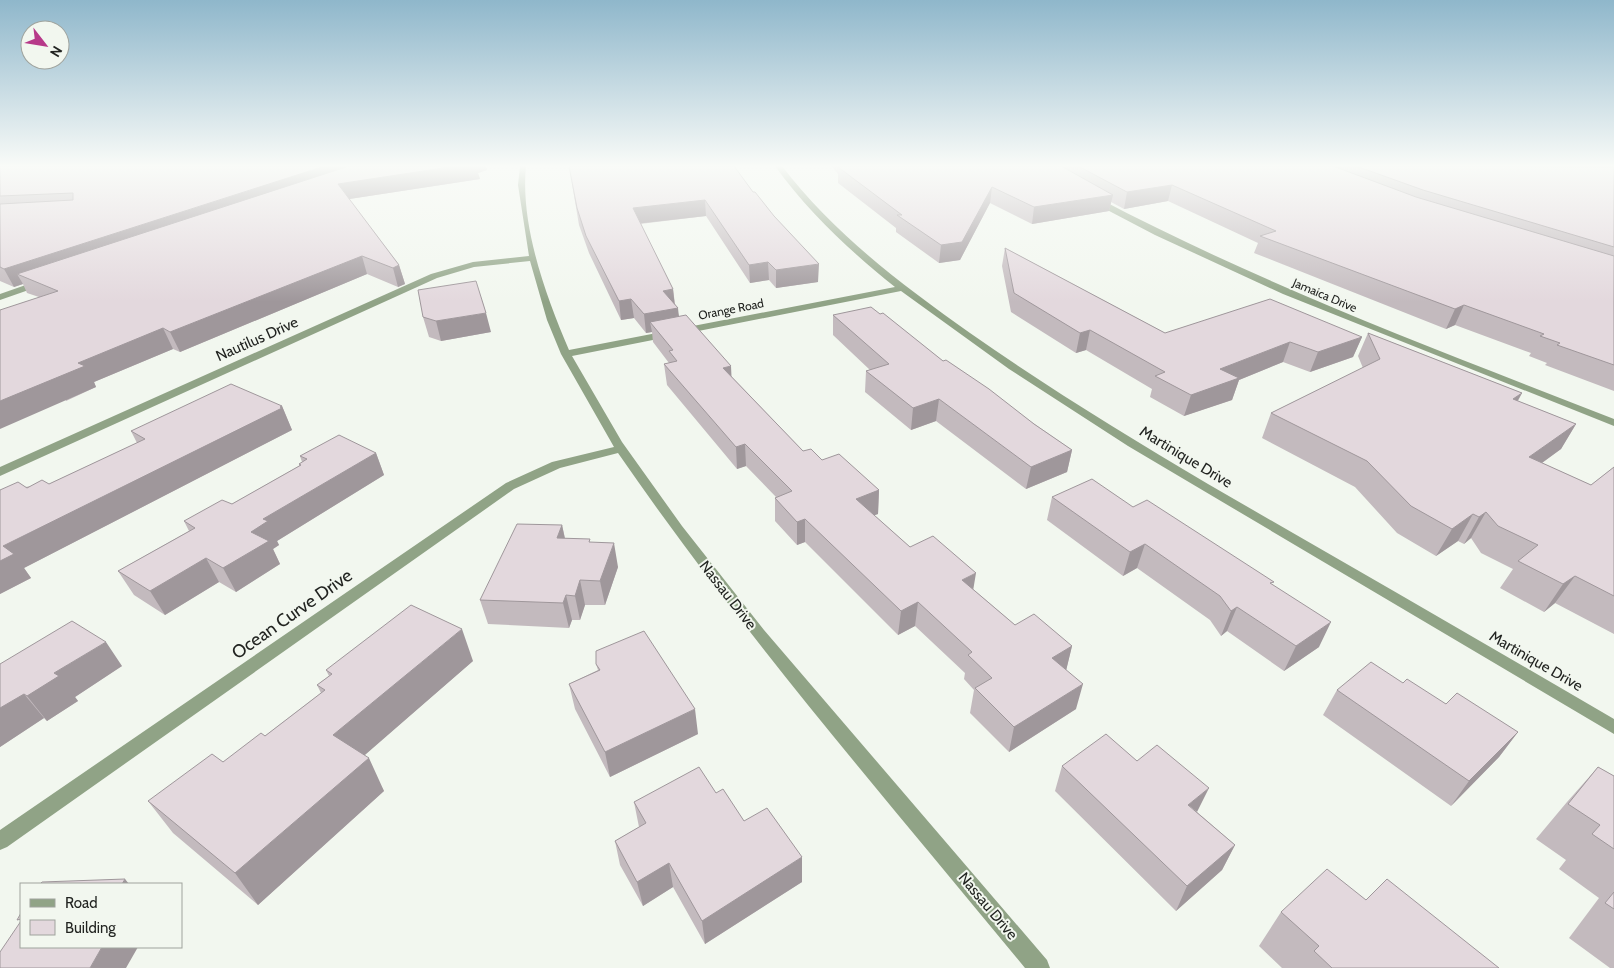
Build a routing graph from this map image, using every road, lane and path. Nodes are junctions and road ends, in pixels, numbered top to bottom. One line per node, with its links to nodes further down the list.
1 (524, 211): 4 (street, Nassau Drive)
2 (816, 211): 6 (street, Martinique Drive)
3 (1116, 211): 9 (street, Jamaica Drive)
4 (533, 258): 8 (street, Nassau Drive); 11 (street, Nautilus Drive)
5 (47, 281): 7 (street)
6 (902, 288): 8 (street, Orange Road); 12 (street, Martinique Drive)
7 (0, 297)
8 (566, 354): 10 (street, Nassau Drive)
9 (1614, 423)
10 (621, 449): 13 (street, Ocean Curve Drive); 14 (street, Nassau Drive)
11 (0, 472)
12 (1614, 726)
13 (0, 841)
14 (1039, 968)

